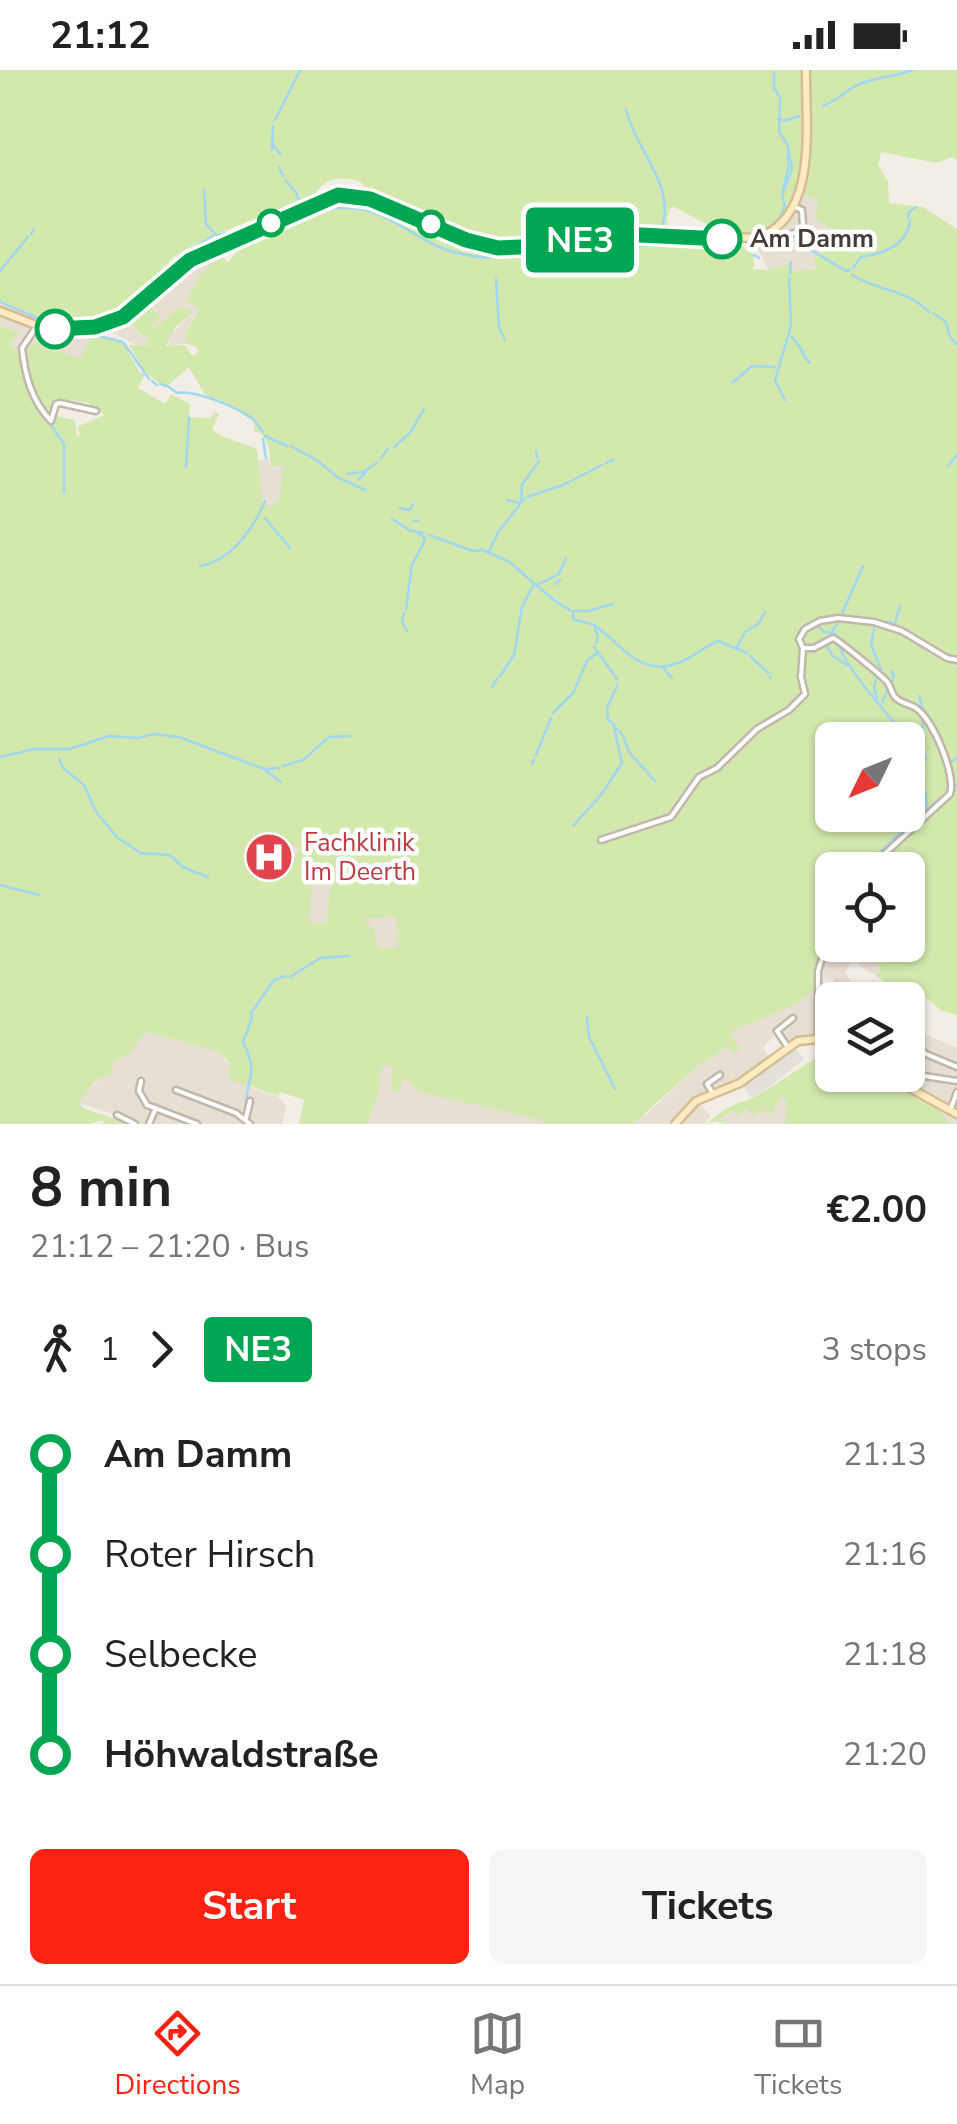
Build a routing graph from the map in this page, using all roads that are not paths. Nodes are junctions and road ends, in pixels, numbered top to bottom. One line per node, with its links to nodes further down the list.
1 (806, 70): 2 (main road)
2 (795, 207): 3 (street); 5 (main road)
3 (774, 238)
4 (0, 311): 5 (main road)
5 (38, 326): 6 (street)
6 (96, 411)
7 (803, 648): 8 (street); 9 (street); 10 (street)
8 (957, 660)
9 (601, 840)
10 (887, 852)
11 (793, 1018): 13 (street)
12 (815, 1039): 13 (main road)
13 (789, 1048): 23 (main road)
14 (925, 1053): 15 (street)
15 (957, 1067)
16 (720, 1074): 23 (street)
17 (925, 1076): 19 (street)
18 (141, 1081): 25 (street)
19 (957, 1081)
20 (176, 1090): 28 (street)
21 (917, 1092): 26 (main road)
22 (957, 1092): 26 (street)
23 (713, 1093): 33 (main road)
24 (250, 1102): 28 (street)
25 (156, 1108): 30 (street); 31 (street)
26 (954, 1112)
27 (117, 1114): 29 (street)
28 (246, 1118): 32 (street)
29 (135, 1124)
30 (149, 1124)
31 (197, 1124)
32 (250, 1124)
33 (675, 1124)

